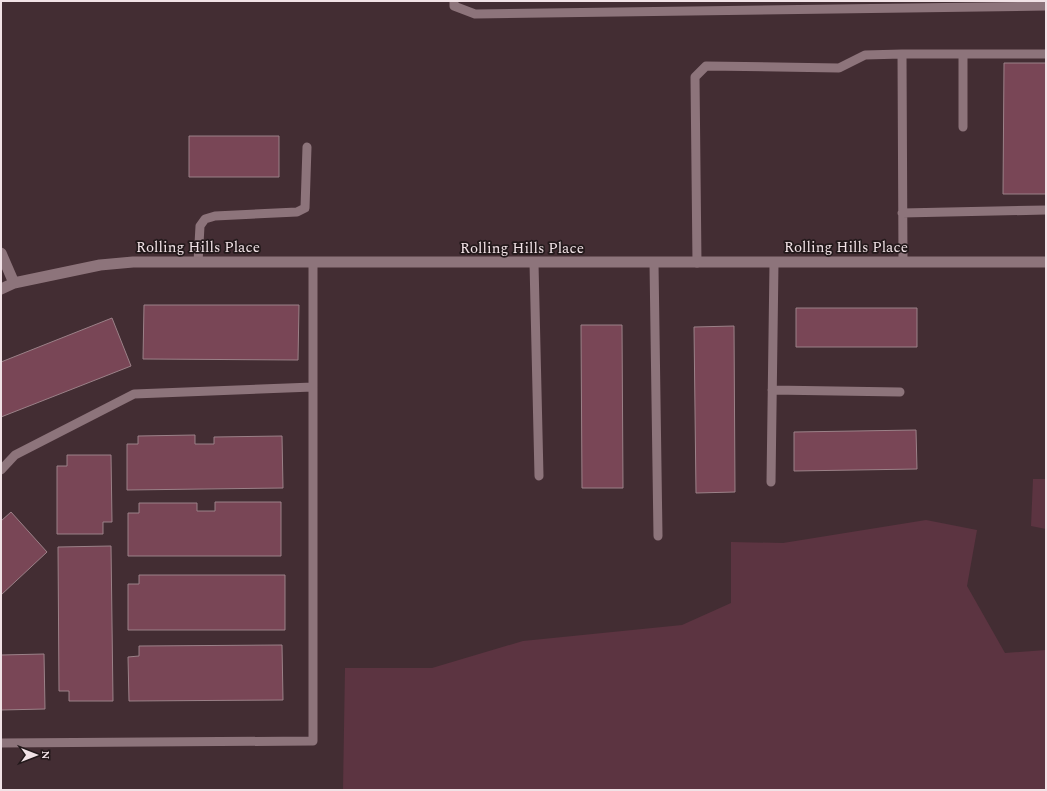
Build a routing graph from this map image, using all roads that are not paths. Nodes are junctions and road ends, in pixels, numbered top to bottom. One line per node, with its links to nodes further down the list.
1 (454, 1): 2 (lane)
2 (1046, 6)
3 (902, 54): 4 (lane); 9 (lane); 14 (lane)
4 (963, 54): 5 (lane); 6 (lane)
5 (1046, 54)
6 (964, 127)
7 (307, 147): 11 (lane)
8 (1046, 210): 9 (lane)
9 (902, 213): 16 (lane)
10 (1, 253): 19 (street)
11 (198, 262): 12 (street, Rolling Hills Place); 19 (street, Rolling Hills Place)
12 (313, 262): 13 (street, Rolling Hills Place); 21 (lane)
13 (534, 262): 18 (street, Rolling Hills Place); 25 (lane)
14 (697, 262): 15 (street, Rolling Hills Place); 18 (street, Rolling Hills Place)
15 (774, 262): 16 (street, Rolling Hills Place); 22 (lane)
16 (903, 262): 17 (street, Rolling Hills Place)
17 (1046, 262)
18 (654, 263): 27 (lane)
19 (14, 282): 20 (street, Rolling Hills Place)
20 (1, 289)
21 (313, 387): 24 (lane); 28 (lane)
22 (772, 390): 23 (lane); 26 (lane)
23 (900, 392)
24 (1, 470)
25 (539, 476)
26 (771, 482)
27 (658, 536)
28 (1, 743)

